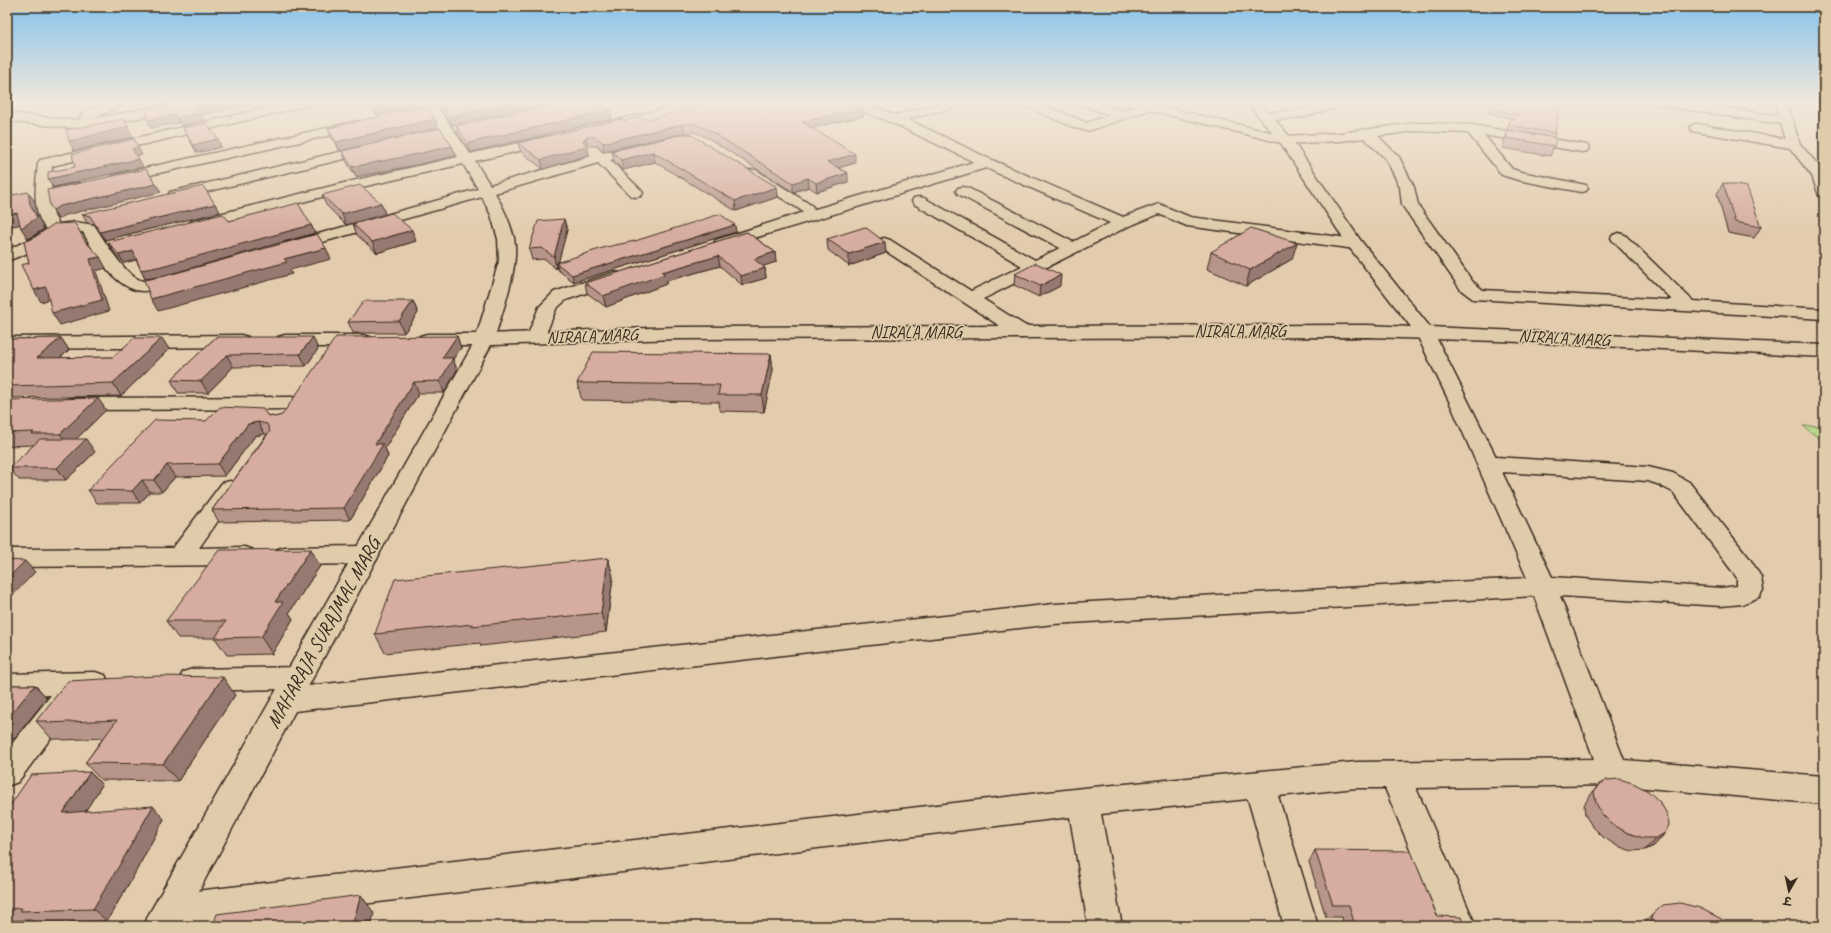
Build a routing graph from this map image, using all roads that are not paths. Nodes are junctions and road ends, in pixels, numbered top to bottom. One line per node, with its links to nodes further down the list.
1 (1794, 145): 25 (street)
2 (123, 146): 26 (street)
3 (265, 146): 19 (street)
4 (383, 146): 27 (street)
5 (462, 146): 16 (street, MAHARAJA SURAJMAL MARG)
6 (526, 146): 16 (street)
7 (588, 146): 15 (street)
8 (652, 146): 15 (street)
9 (950, 146): 17 (street)
10 (1289, 146): 37 (street)
11 (1380, 146): 47 (street)
12 (1486, 146): 21 (street)
13 (1568, 146): 14 (street)
14 (1582, 148)
15 (601, 158): 23 (street); 24 (street)
16 (467, 159): 23 (street, MAHARAJA SURAJMAL MARG); 33 (street)
17 (987, 163): 31 (street); 38 (street)
18 (741, 167): 29 (street)
19 (103, 181)
20 (88, 185): 26 (street)
21 (1581, 188)
22 (963, 190): 40 (street)
23 (487, 192): 41 (street); 54 (street, MAHARAJA SURAJMAL MARG)
24 (636, 193)
25 (1824, 193)
26 (43, 195): 32 (street)
27 (158, 199)
28 (919, 201): 43 (street)
29 (806, 208)
30 (88, 215): 32 (street)
31 (1123, 223): 37 (street); 40 (street)
32 (52, 227): 39 (street); 42 (street)
33 (183, 227)
34 (1619, 238): 47 (street)
35 (884, 243): 46 (street)
36 (114, 244): 39 (street)
37 (1355, 244): 50 (street)
38 (711, 246)
39 (99, 248): 45 (street)
40 (1073, 248): 43 (street)
41 (280, 250)
42 (7, 256)
43 (1035, 267): 46 (street)
44 (630, 272): 51 (street)
45 (188, 276)
46 (969, 299): 49 (street)
47 (1687, 306): 48 (street)
48 (1824, 314)
49 (1022, 332): 50 (street, NIRALA MARG); 51 (street, NIRALA MARG)
50 (1425, 333): 57 (street, NIRALA MARG); 61 (street)
51 (536, 337): 54 (street, NIRALA MARG)
52 (382, 340): 55 (street)
53 (414, 340): 54 (street, NIRALA MARG)
54 (485, 340): 63 (street, MAHARAJA SURAJMAL MARG)
55 (334, 341): 56 (street); 58 (street)
56 (7, 344)
57 (1824, 351)
58 (322, 359)
59 (54, 404): 60 (street)
60 (281, 421)
61 (1488, 464): 66 (street); 66 (street)
62 (240, 474): 64 (street)
63 (367, 555): 64 (street); 71 (street, MAHARAJA SURAJMAL MARG)
64 (179, 557): 65 (street)
65 (7, 558)
66 (1543, 586): 71 (street); 72 (street)
67 (170, 681): 71 (street)
68 (123, 682): 69 (street)
69 (76, 684): 70 (street); 73 (street)
70 (7, 685)
71 (292, 689): 78 (street, MAHARAJA SURAJMAL MARG)
72 (1614, 772): 74 (street); 76 (street)
73 (7, 773)
74 (1395, 775): 75 (street); 81 (street)
75 (1259, 784): 77 (street); 80 (street)
76 (1824, 790)
77 (1083, 802): 78 (street); 79 (street)
78 (165, 918)
79 (1105, 926)
80 (1301, 926)
81 (1459, 926)

